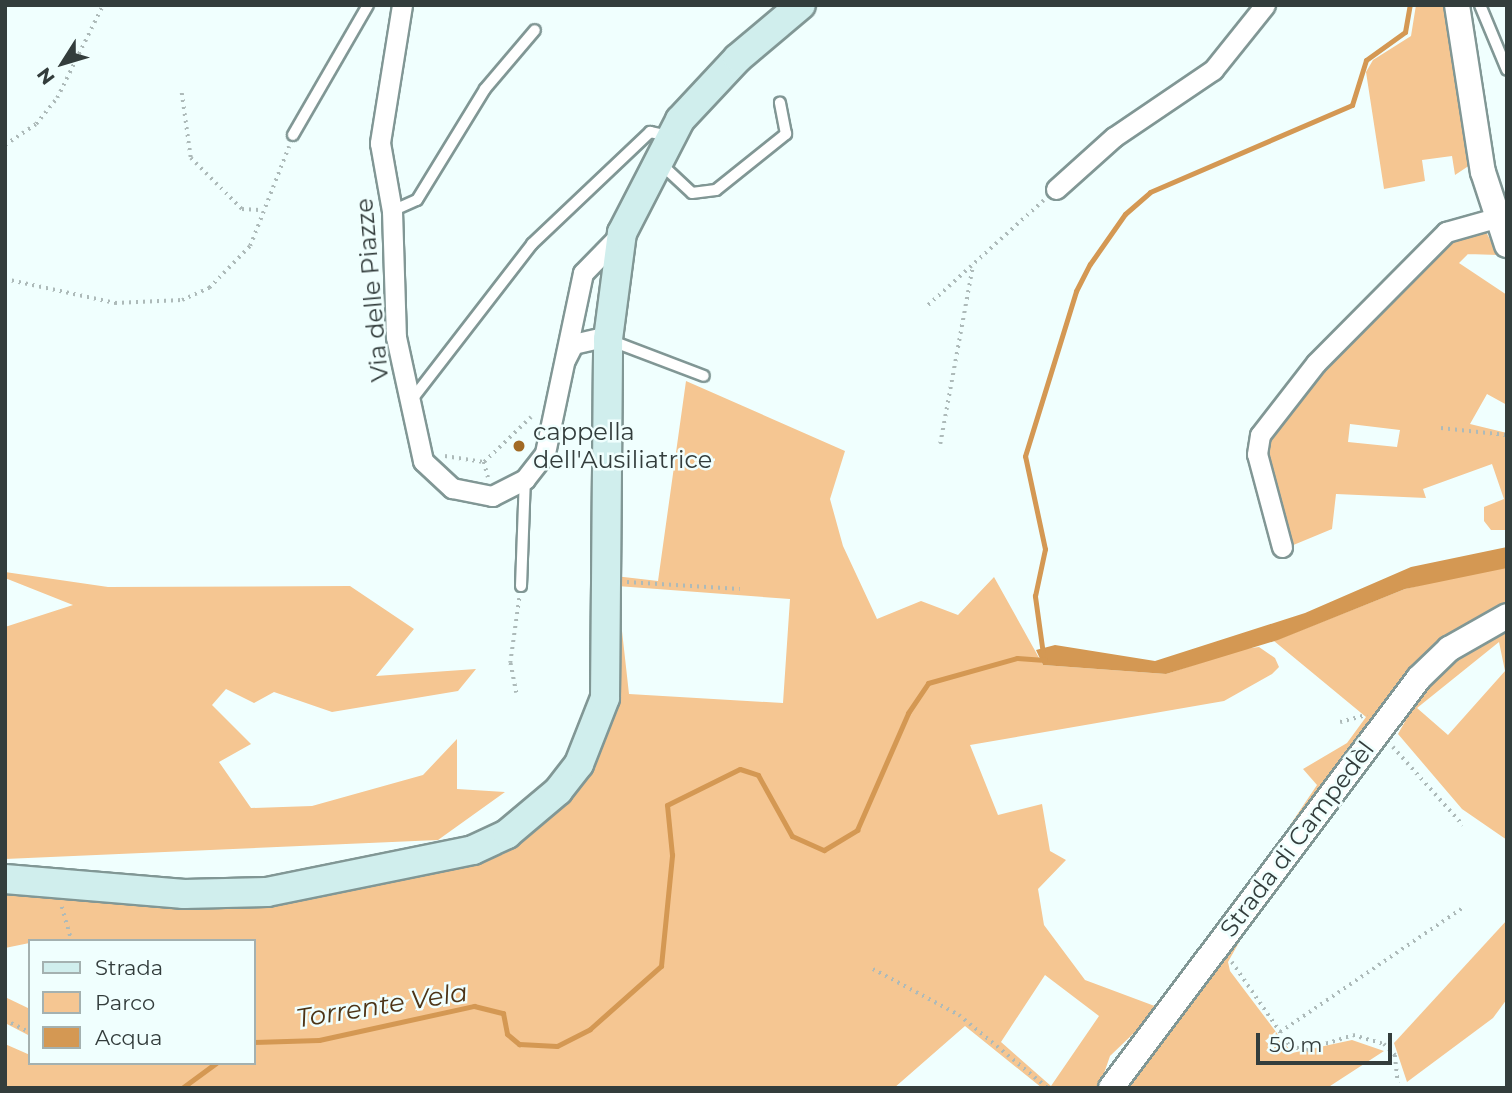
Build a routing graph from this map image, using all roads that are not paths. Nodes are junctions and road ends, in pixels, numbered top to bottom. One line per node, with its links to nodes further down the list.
1 (368, 5): 11 (lane)
2 (402, 5): 14 (street, Via delle Piazze)
3 (801, 5): 12 (main road)
4 (1265, 5): 13 (street)
5 (1457, 5): 15 (street)
6 (1480, 5): 8 (lane)
7 (536, 30): 14 (lane)
8 (1501, 48): 9 (lane)
9 (1507, 70)
10 (780, 103): 12 (lane)
11 (293, 135)
12 (662, 148): 16 (main road); 21 (lane)
13 (1056, 190)
14 (392, 211): 21 (street, Via delle Piazze)
15 (1495, 218): 17 (street); 23 (street)
16 (622, 233): 18 (main road); 19 (street, Via delle Piazze)
17 (1507, 245)
18 (608, 338): 19 (street, Via delle Piazze); 20 (lane); 26 (main road)
19 (561, 371): 22 (street, Via delle Piazze)
20 (704, 376)
21 (408, 404): 22 (street, Via delle Piazze)
22 (525, 479): 24 (lane)
23 (1282, 547)
24 (521, 586)
25 (1507, 616): 27 (street, Strada di Campedèl)
26 (5, 879)
27 (1111, 1088)

